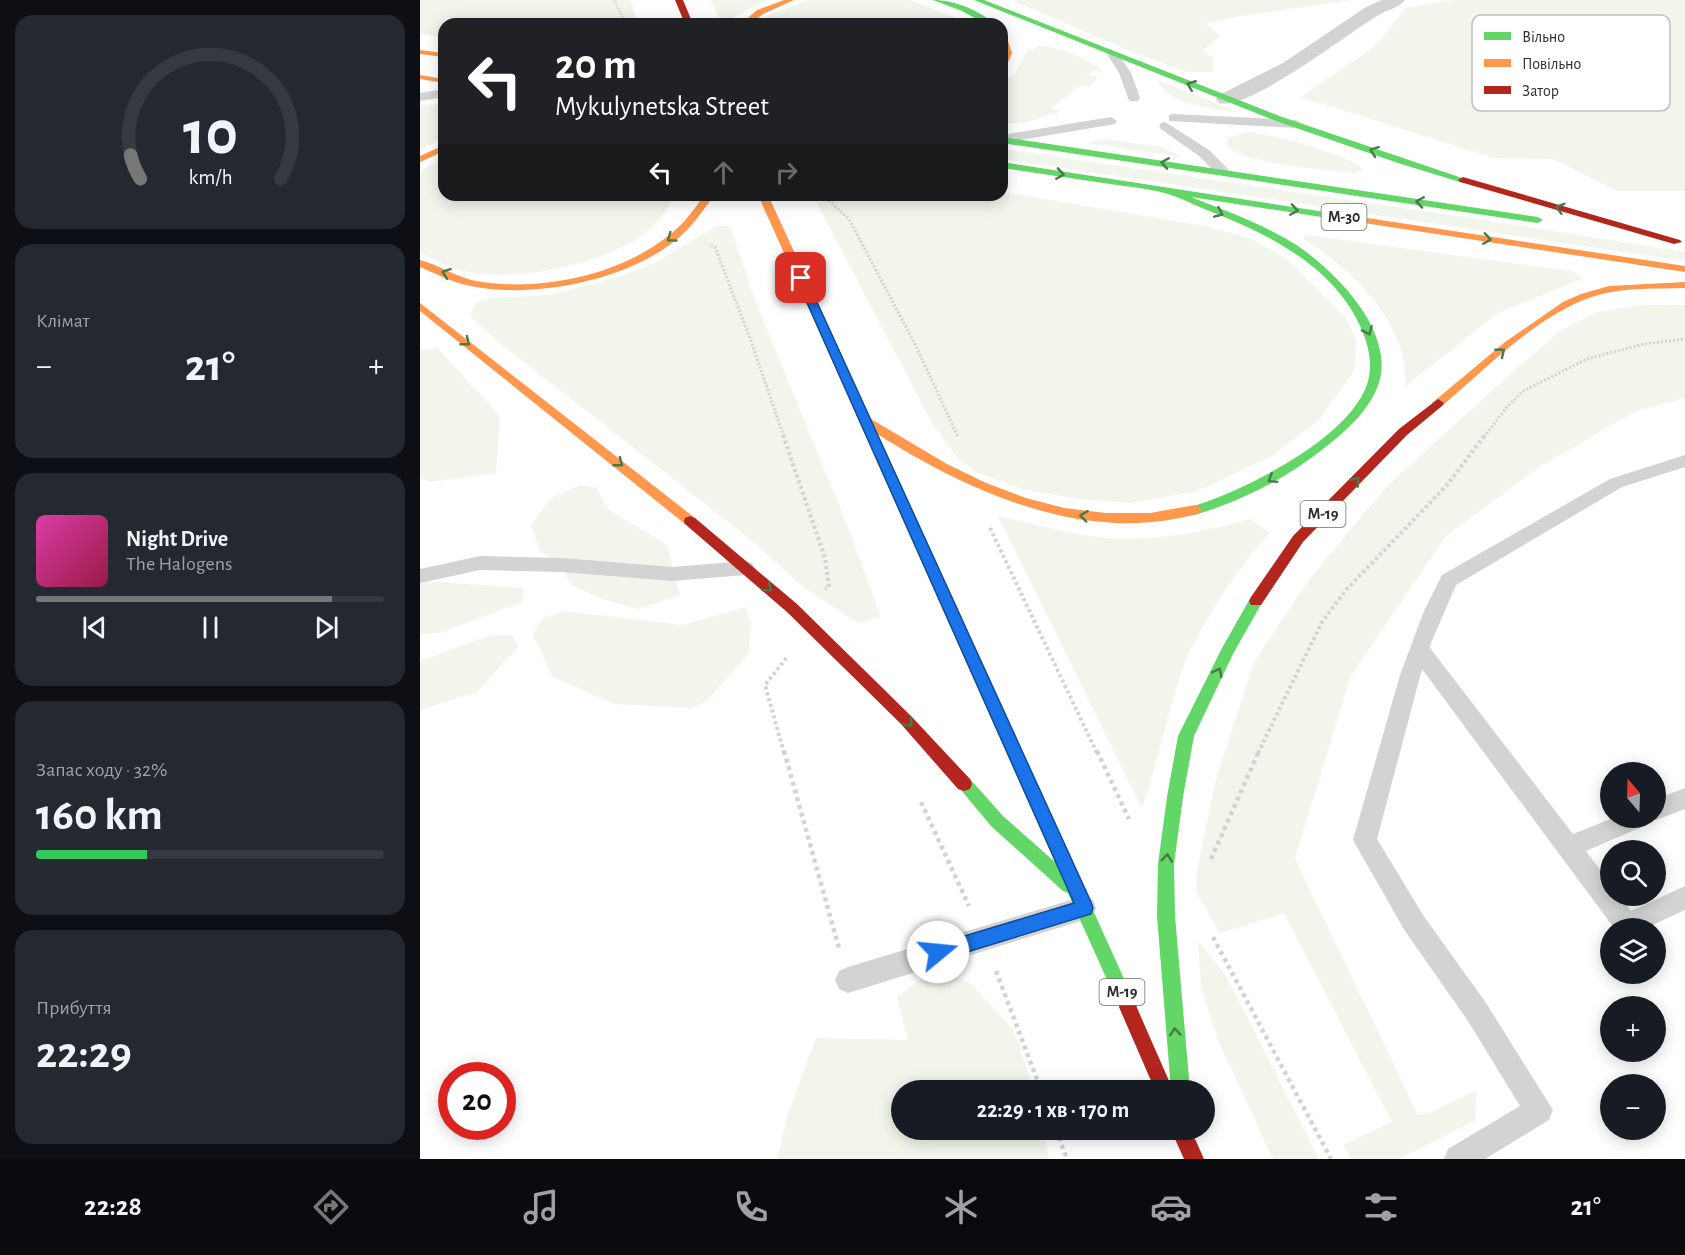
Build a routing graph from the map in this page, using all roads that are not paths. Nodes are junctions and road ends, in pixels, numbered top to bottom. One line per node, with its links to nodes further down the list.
1 (679, 0): 6 (highway)
2 (790, 0): 7 (highway)
3 (937, 0): 8 (highway)
4 (978, 0): 11 (highway)
5 (1396, 0): 17 (street)
6 (686, 18)
7 (752, 18)
8 (980, 18)
9 (420, 52): 10 (highway)
10 (438, 54)
11 (1113, 54): 16 (lane); 17 (highway, one-way to 11)
12 (420, 77): 13 (highway)
13 (438, 80)
14 (438, 94): 15 (lane)
15 (420, 97)
16 (1134, 98)
17 (1226, 99): 19 (highway)
18 (1111, 121): 20 (lane)
19 (1296, 124): 25 (lane); 29 (highway, one-way to 19)
20 (1008, 138)
21 (1008, 140): 25 (highway, one-way to 21)
22 (438, 151): 23 (highway)
23 (420, 159)
24 (1008, 166): 26 (highway, М-30, one-way to 26)
25 (1222, 171): 29 (highway, one-way to 25)
26 (1166, 190): 31 (highway, М-30, one-way to 31); 34 (highway, one-way to 34)
27 (705, 201): 30 (highway, one-way to 30)
28 (766, 201): 34 (highway, М-19)
29 (1681, 242)
30 (420, 263)
31 (1685, 269)
32 (1685, 285): 47 (highway, М-19, one-way to 32)
33 (420, 306): 36 (highway, one-way to 36)
34 (866, 422): 44 (highway, М-19)
35 (1685, 461): 38 (lane)
36 (745, 568): 37 (lane); 44 (highway, one-way to 44)
37 (420, 576)
38 (1419, 649): 42 (lane); 50 (lane)
39 (1685, 798): 40 (lane)
40 (1666, 806)
41 (1614, 828): 42 (lane)
42 (1569, 847): 43 (lane)
43 (1685, 898)
44 (1082, 901): 45 (lane); 46 (highway, М-19)
45 (848, 980)
46 (1160, 1080)
47 (1179, 1080)
48 (1186, 1140): 49 (highway)
49 (1194, 1159)
50 (1458, 1159)

